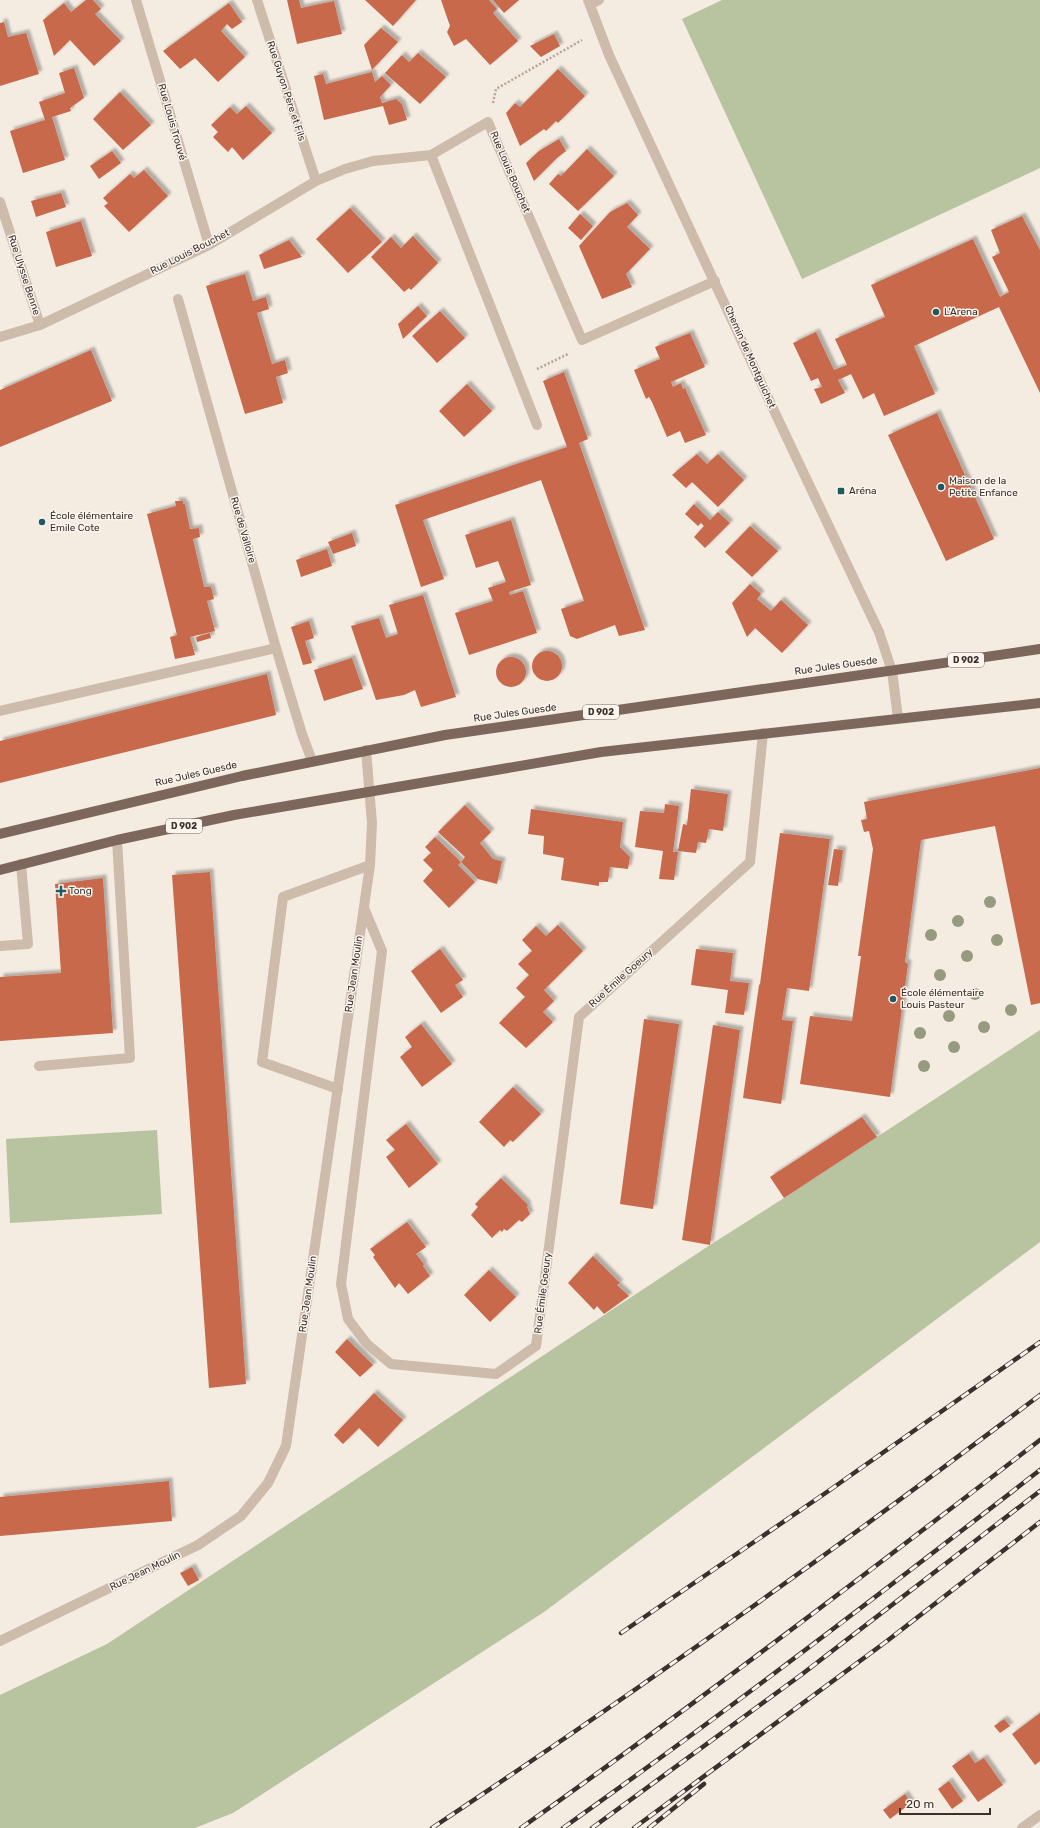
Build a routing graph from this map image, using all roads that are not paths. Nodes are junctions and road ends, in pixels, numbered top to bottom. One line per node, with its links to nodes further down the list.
1 (136, 0): 7 (street, Rue Louis Trouvé)
2 (257, 0): 5 (street, Rue Guyon Père et Fils)
3 (592, 2): 8 (street, Chemin de Montguichet)
4 (431, 154): 5 (street, Rue Louis Bouchet); 8 (street, Rue Louis Bouchet); 12 (street)
5 (316, 181): 7 (street, Rue Louis Bouchet)
6 (0, 202): 10 (street, Rue Ulysse Benne)
7 (209, 245): 10 (street, Rue Louis Bouchet)
8 (715, 281): 15 (street, Chemin de Montguichet)
9 (178, 299): 13 (street, Rue de Valloire)
10 (40, 325): 11 (street, Rue Louis Bouchet)
11 (0, 337)
12 (537, 425)
13 (276, 648): 17 (street); 21 (street, Rue de Valloire)
14 (1040, 649): 15 (main road, Rue Jules Guesde / D 902)
15 (892, 671): 18 (street, Chemin de Montguichet); 20 (main road, Rue Jules Guesde / D 902)
16 (1040, 703): 18 (main road, D 902)
17 (0, 711)
18 (898, 718): 19 (main road, D 902)
19 (764, 733): 22 (main road, D 902); 28 (street, Rue Émile Goeury)
20 (366, 750): 21 (main road, Rue Jules Guesde / D 902); 22 (street, Rue Jean Moulin)
21 (312, 761): 23 (main road, Rue Jules Guesde / D 902)
22 (371, 790): 24 (main road, D 902); 26 (street, Rue Jean Moulin)
23 (0, 834)
24 (117, 840): 25 (main road, D 902); 30 (street)
25 (21, 864): 27 (main road, D 902); 29 (street)
26 (370, 865): 28 (street, Rue Jean Moulin); 31 (street)
27 (0, 870)
28 (364, 908): 31 (street, Rue Jean Moulin)
29 (0, 946)
30 (39, 1066)
31 (338, 1089): 32 (street, Rue Jean Moulin)
32 (0, 1641)
33 (1040, 1815): 34 (street)
34 (1022, 1828)

